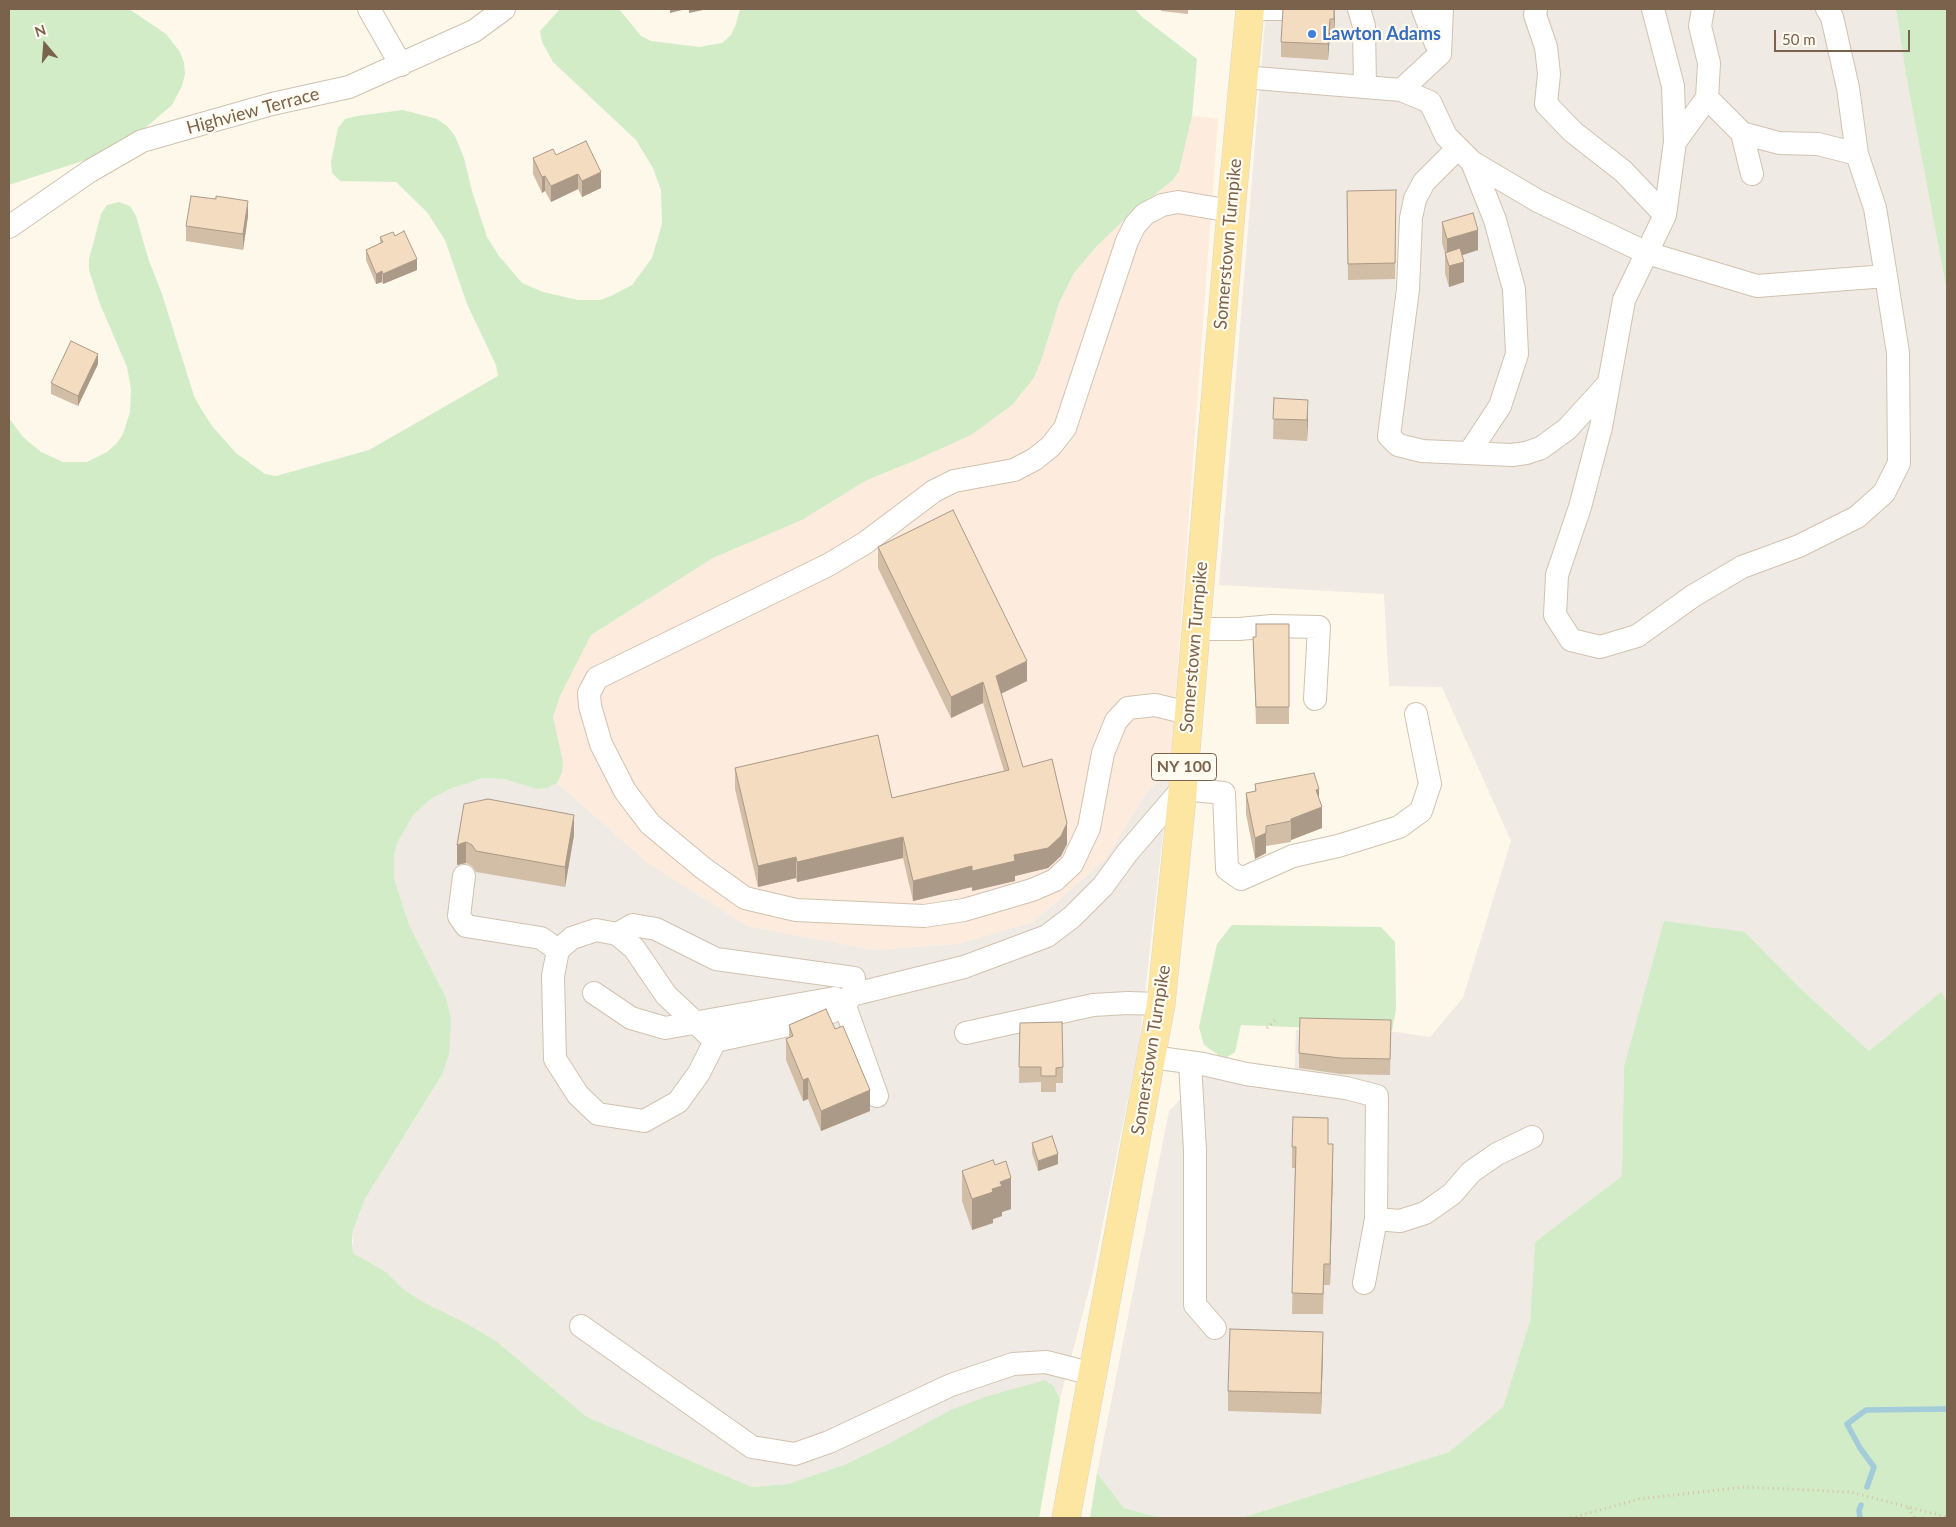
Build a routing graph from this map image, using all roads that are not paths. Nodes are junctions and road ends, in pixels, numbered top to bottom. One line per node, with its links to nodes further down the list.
1 (369, 9): 14 (street)
2 (504, 9): 14 (street, Highview Terrace)
3 (1250, 9): 15 (main road, Somerstown Turnpike / NY 100)
4 (1255, 9): 5 (street)
5 (1289, 9)
6 (1359, 9): 16 (street)
7 (1424, 9): 13 (street)
8 (1442, 9): 13 (street)
9 (1536, 9): 25 (street)
10 (1652, 9): 20 (street)
11 (1703, 9): 18 (street)
12 (1827, 9): 21 (street)
13 (1440, 54): 17 (street)
14 (401, 65): 26 (street, Highview Terrace)
15 (1243, 77): 16 (street); 24 (main road, Somerstown Turnpike / NY 100)
16 (1365, 87): 17 (street)
17 (1401, 90): 22 (street)
18 (1707, 98): 19 (street); 20 (street)
19 (1742, 133): 21 (street); 23 (street)
20 (1675, 142): 25 (street)
21 (1858, 154): 28 (street)
22 (1465, 155): 27 (street); 30 (street); 30 (street)
23 (1752, 174)
24 (1231, 211): 31 (main road, Somerstown Turnpike / NY 100); 33 (street)
25 (1665, 215): 27 (street)
26 (9, 227)
27 (1647, 253): 28 (street); 29 (street)
28 (1886, 276): 29 (street)
29 (1608, 384): 30 (street)
30 (1469, 453)
31 (1195, 629): 32 (street); 33 (main road, Somerstown Turnpike / NY 100)
32 (1314, 699)
33 (1188, 713): 35 (main road, Somerstown Turnpike / NY 100)
34 (1416, 714): 35 (street)
35 (1182, 790): 40 (street); 41 (main road, Somerstown Turnpike / NY 100)
36 (464, 876): 38 (street)
37 (617, 934): 38 (street); 40 (street); 42 (street)
38 (558, 950): 44 (street)
39 (594, 993): 42 (street)
40 (850, 993): 42 (street); 44 (street); 47 (street)
41 (1161, 1004): 43 (street); 45 (main road, Somerstown Turnpike / NY 100)
42 (694, 1023): 44 (street)
43 (966, 1033)
44 (714, 1041)
45 (1152, 1057): 46 (street); 53 (main road, Somerstown Turnpike / NY 100)
46 (1190, 1062): 49 (street); 52 (street)
47 (877, 1096)
48 (1532, 1137): 49 (street)
49 (1376, 1219): 50 (street)
50 (1364, 1283)
51 (581, 1326): 53 (street)
52 (1215, 1328)
53 (1093, 1374): 54 (main road, Somerstown Turnpike / NY 100)
54 (1066, 1518)

